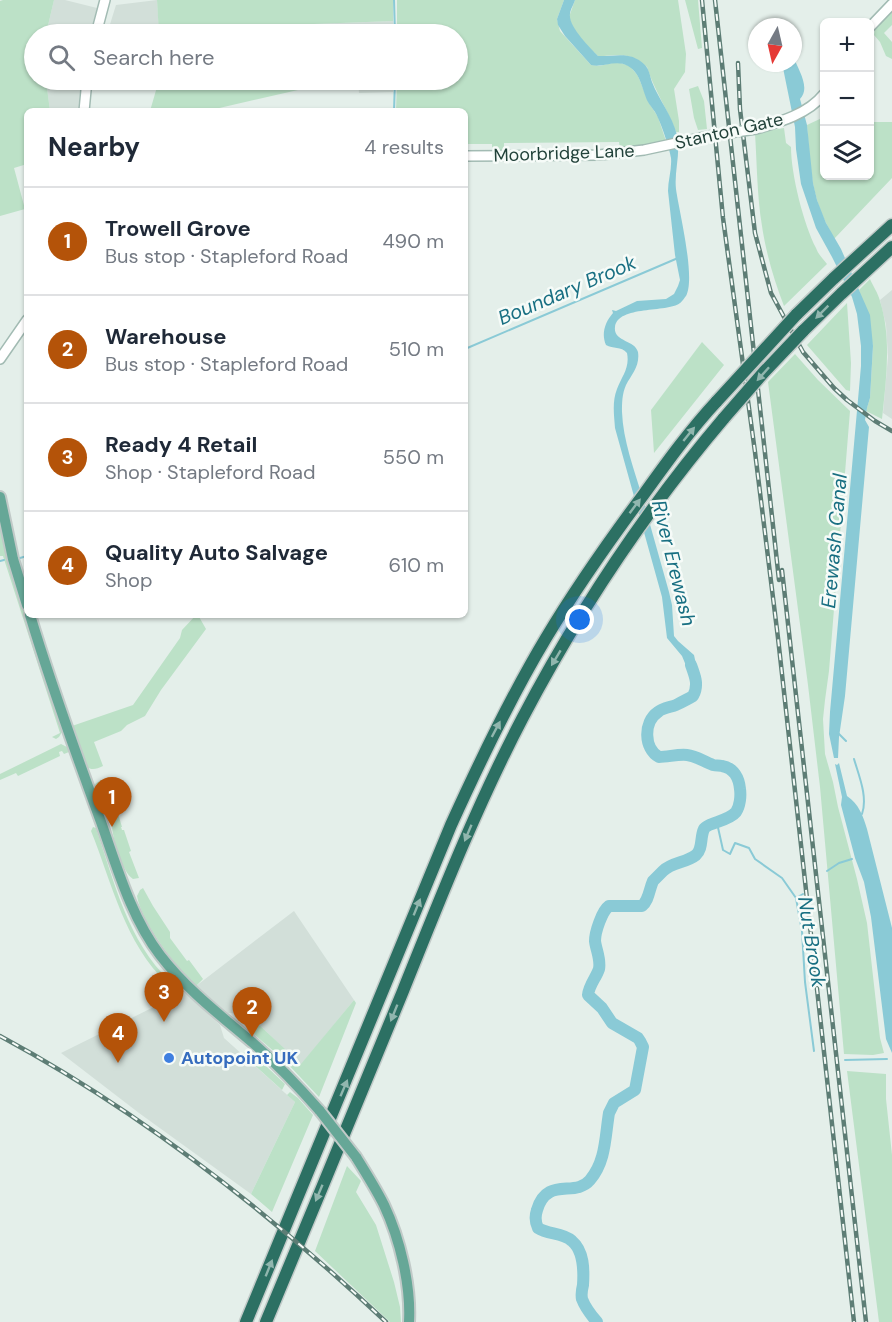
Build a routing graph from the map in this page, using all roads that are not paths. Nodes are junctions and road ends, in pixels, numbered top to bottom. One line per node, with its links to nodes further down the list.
1 (105, 0): 4 (street)
2 (892, 4): 3 (street)
3 (874, 23)
4 (99, 24)
5 (86, 90): 7 (street)
6 (820, 98): 8 (street, Stanton Gate, bridge)
7 (84, 108)
8 (662, 147): 9 (street, Moorbridge Lane)
9 (468, 156)
10 (892, 225): 17 (highway, one-way to 10, bridge)
11 (892, 247): 18 (highway, one-way to 18, bridge)
12 (24, 324): 13 (street)
13 (0, 359)
14 (0, 497): 15 (main road)
15 (24, 595)
16 (31, 618): 19 (main road, bridge)
17 (246, 1322)
18 (266, 1322)
19 (409, 1322)

